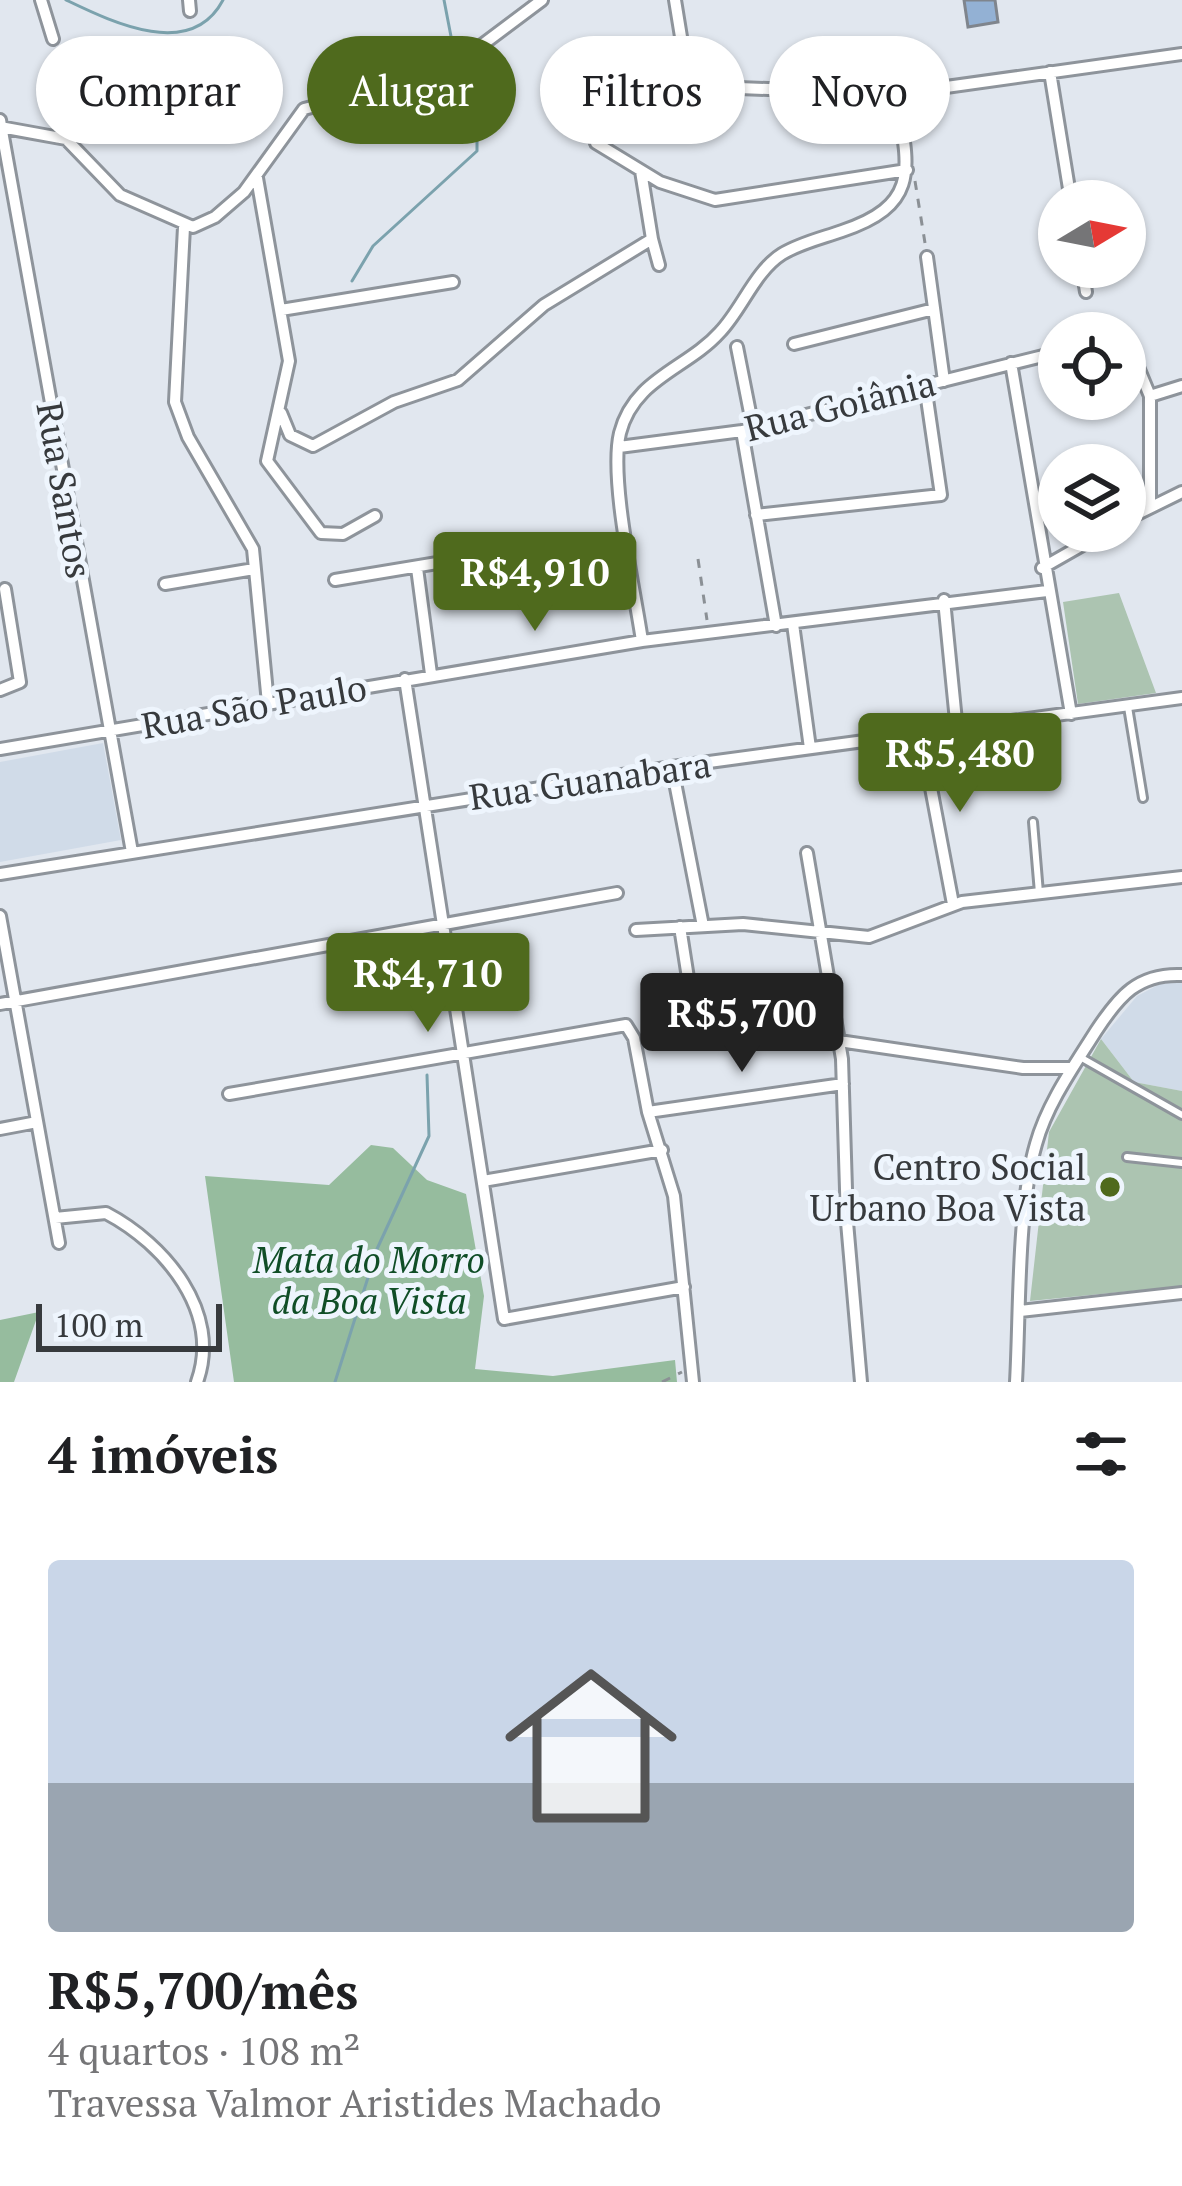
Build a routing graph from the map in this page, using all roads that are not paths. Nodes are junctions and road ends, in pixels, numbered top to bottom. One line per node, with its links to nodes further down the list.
1 (41, 0): 4 (street)
2 (675, 0): 5 (street)
3 (534, 3): 16 (street)
4 (52, 36)
5 (681, 36)
6 (1182, 54): 7 (street)
7 (1049, 72): 8 (street); 17 (street)
8 (950, 86)
9 (0, 124): 10 (street); 65 (street, Rua Santos)
10 (36, 133)
11 (70, 144): 18 (street)
12 (598, 144): 15 (street)
13 (903, 144): 14 (street)
14 (907, 170): 15 (street); 38 (street)
15 (641, 171): 19 (street)
16 (257, 178): 18 (street); 26 (street)
17 (1067, 180)
18 (184, 226): 48 (street)
19 (652, 239): 21 (street); 36 (street)
20 (927, 257): 25 (street)
21 (659, 265)
22 (453, 282): 26 (street)
23 (1085, 288): 24 (street)
24 (1086, 292)
25 (934, 309): 27 (street); 31 (street)
26 (281, 310): 36 (street)
27 (794, 344)
28 (737, 346): 37 (street)
29 (1038, 357): 30 (street, Rua Goiânia)
30 (1011, 363): 31 (street, Rua Goiânia); 47 (street)
31 (944, 381): 33 (street, Rua Goiânia)
32 (1146, 385): 35 (street)
33 (925, 386): 37 (street, Rua Goiânia); 42 (street)
34 (1182, 386): 35 (street)
35 (1150, 396): 40 (street)
36 (281, 413): 43 (street)
37 (747, 429): 38 (street, Rua Goiânia); 42 (street)
38 (619, 447): 56 (street)
39 (1182, 492): 40 (street)
40 (1150, 506): 41 (street)
41 (1146, 508)
42 (756, 514): 55 (street)
43 (375, 516)
44 (557, 543): 46 (street)
45 (1070, 552): 47 (street)
46 (417, 568): 49 (street); 57 (street)
47 (1042, 568): 52 (street)
48 (254, 569): 50 (street); 61 (street)
49 (335, 580)
50 (166, 584)
51 (5, 589): 59 (street)
52 (1047, 591): 53 (street, Rua São Paulo); 63 (street)
53 (944, 600): 54 (street, Rua São Paulo); 64 (street)
54 (794, 624): 55 (street, Rua São Paulo); 67 (street)
55 (776, 626): 56 (street, Rua São Paulo)
56 (642, 641): 57 (street, Rua São Paulo)
57 (431, 674): 58 (street, Rua São Paulo)
58 (405, 679): 61 (street, Rua São Paulo); 71 (street)
59 (0, 690)
60 (1182, 698): 62 (street, Rua Guanabara)
61 (268, 703): 65 (street, Rua São Paulo)
62 (1128, 705): 63 (street, Rua Guanabara); 70 (lane)
63 (1071, 714): 64 (street, Rua Guanabara)
64 (957, 731): 66 (street, Rua Guanabara)
65 (108, 733): 68 (street, Rua São Paulo); 73 (street, Rua Santos)
66 (921, 735): 67 (street, Rua Guanabara); 79 (street)
67 (810, 748): 69 (street, Rua Guanabara)
68 (0, 749)
69 (672, 767): 71 (street, Rua Guanabara); 82 (street)
70 (1143, 798)
71 (424, 805): 73 (street, Rua Guanabara); 81 (street)
72 (1033, 821): 78 (lane)
73 (132, 852): 75 (street, Rua Guanabara)
74 (807, 853): 85 (street)
75 (0, 874)
76 (1182, 877): 78 (street)
77 (617, 892): 81 (street)
78 (1039, 893): 79 (street)
79 (953, 904): 85 (street)
80 (0, 916): 88 (street)
81 (443, 924): 88 (street); 91 (street)
82 (703, 926): 83 (street); 85 (street)
83 (680, 928): 84 (street); 87 (street)
84 (636, 930)
85 (821, 934): 90 (street)
86 (1182, 975): 92 (street)
87 (714, 984)
88 (15, 1001): 89 (street); 97 (street)
89 (0, 1004)
90 (839, 1041): 92 (street); 93 (street)
91 (463, 1052): 94 (street); 95 (street); 102 (street)
92 (1076, 1062): 96 (lane); 107 (street)
93 (843, 1084): 95 (street); 110 (street)
94 (229, 1094)
95 (648, 1112): 99 (street)
96 (1182, 1115)
97 (38, 1122): 98 (street); 103 (street)
98 (0, 1129)
99 (662, 1150): 102 (street); 105 (street)
100 (1127, 1157): 101 (lane)
101 (1182, 1163)
102 (483, 1181): 105 (street)
103 (55, 1219): 104 (street); 108 (street)
104 (59, 1243)
105 (684, 1287): 109 (street)
106 (1182, 1293): 107 (street)
107 (1020, 1311): 111 (street)
108 (197, 1382)
109 (693, 1382)
110 (861, 1382)
111 (1016, 1382)

